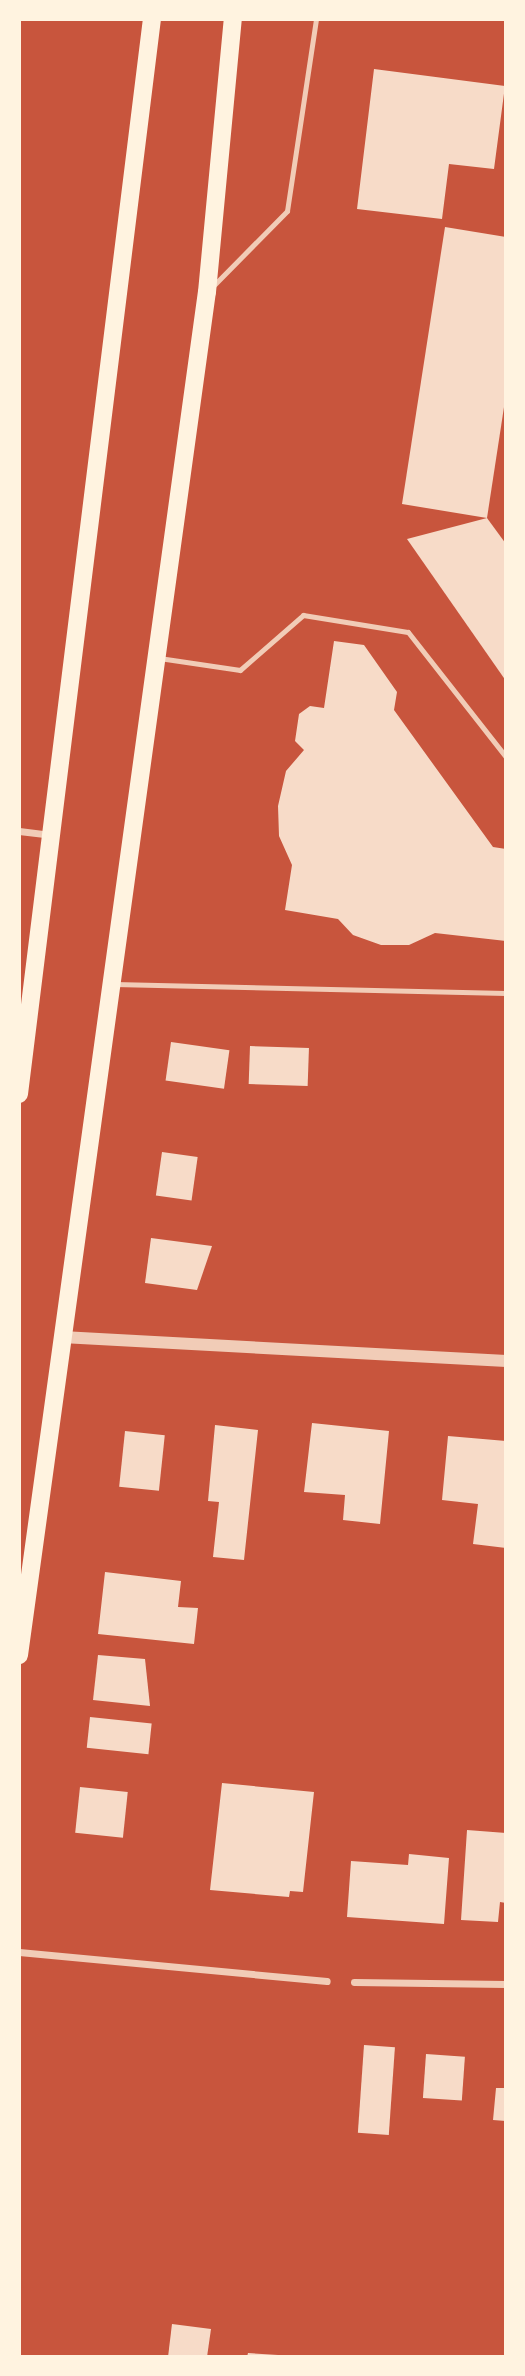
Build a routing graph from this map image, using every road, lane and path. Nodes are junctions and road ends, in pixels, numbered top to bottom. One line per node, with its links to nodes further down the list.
1 (152, 19): 8 (main road)
2 (233, 19): 4 (main road)
3 (317, 19): 4 (lane)
4 (206, 292): 5 (main road)
5 (156, 657): 6 (lane); 9 (main road)
6 (506, 757)
7 (19, 831): 8 (street)
8 (55, 835): 11 (main road)
9 (114, 984): 10 (lane); 12 (main road)
10 (506, 993)
11 (19, 1094)
12 (62, 1337): 13 (street); 14 (main road)
13 (506, 1361)
14 (19, 1655)
15 (19, 1952): 16 (street)
16 (327, 1981)
17 (354, 1982): 18 (street)
18 (506, 1984)

